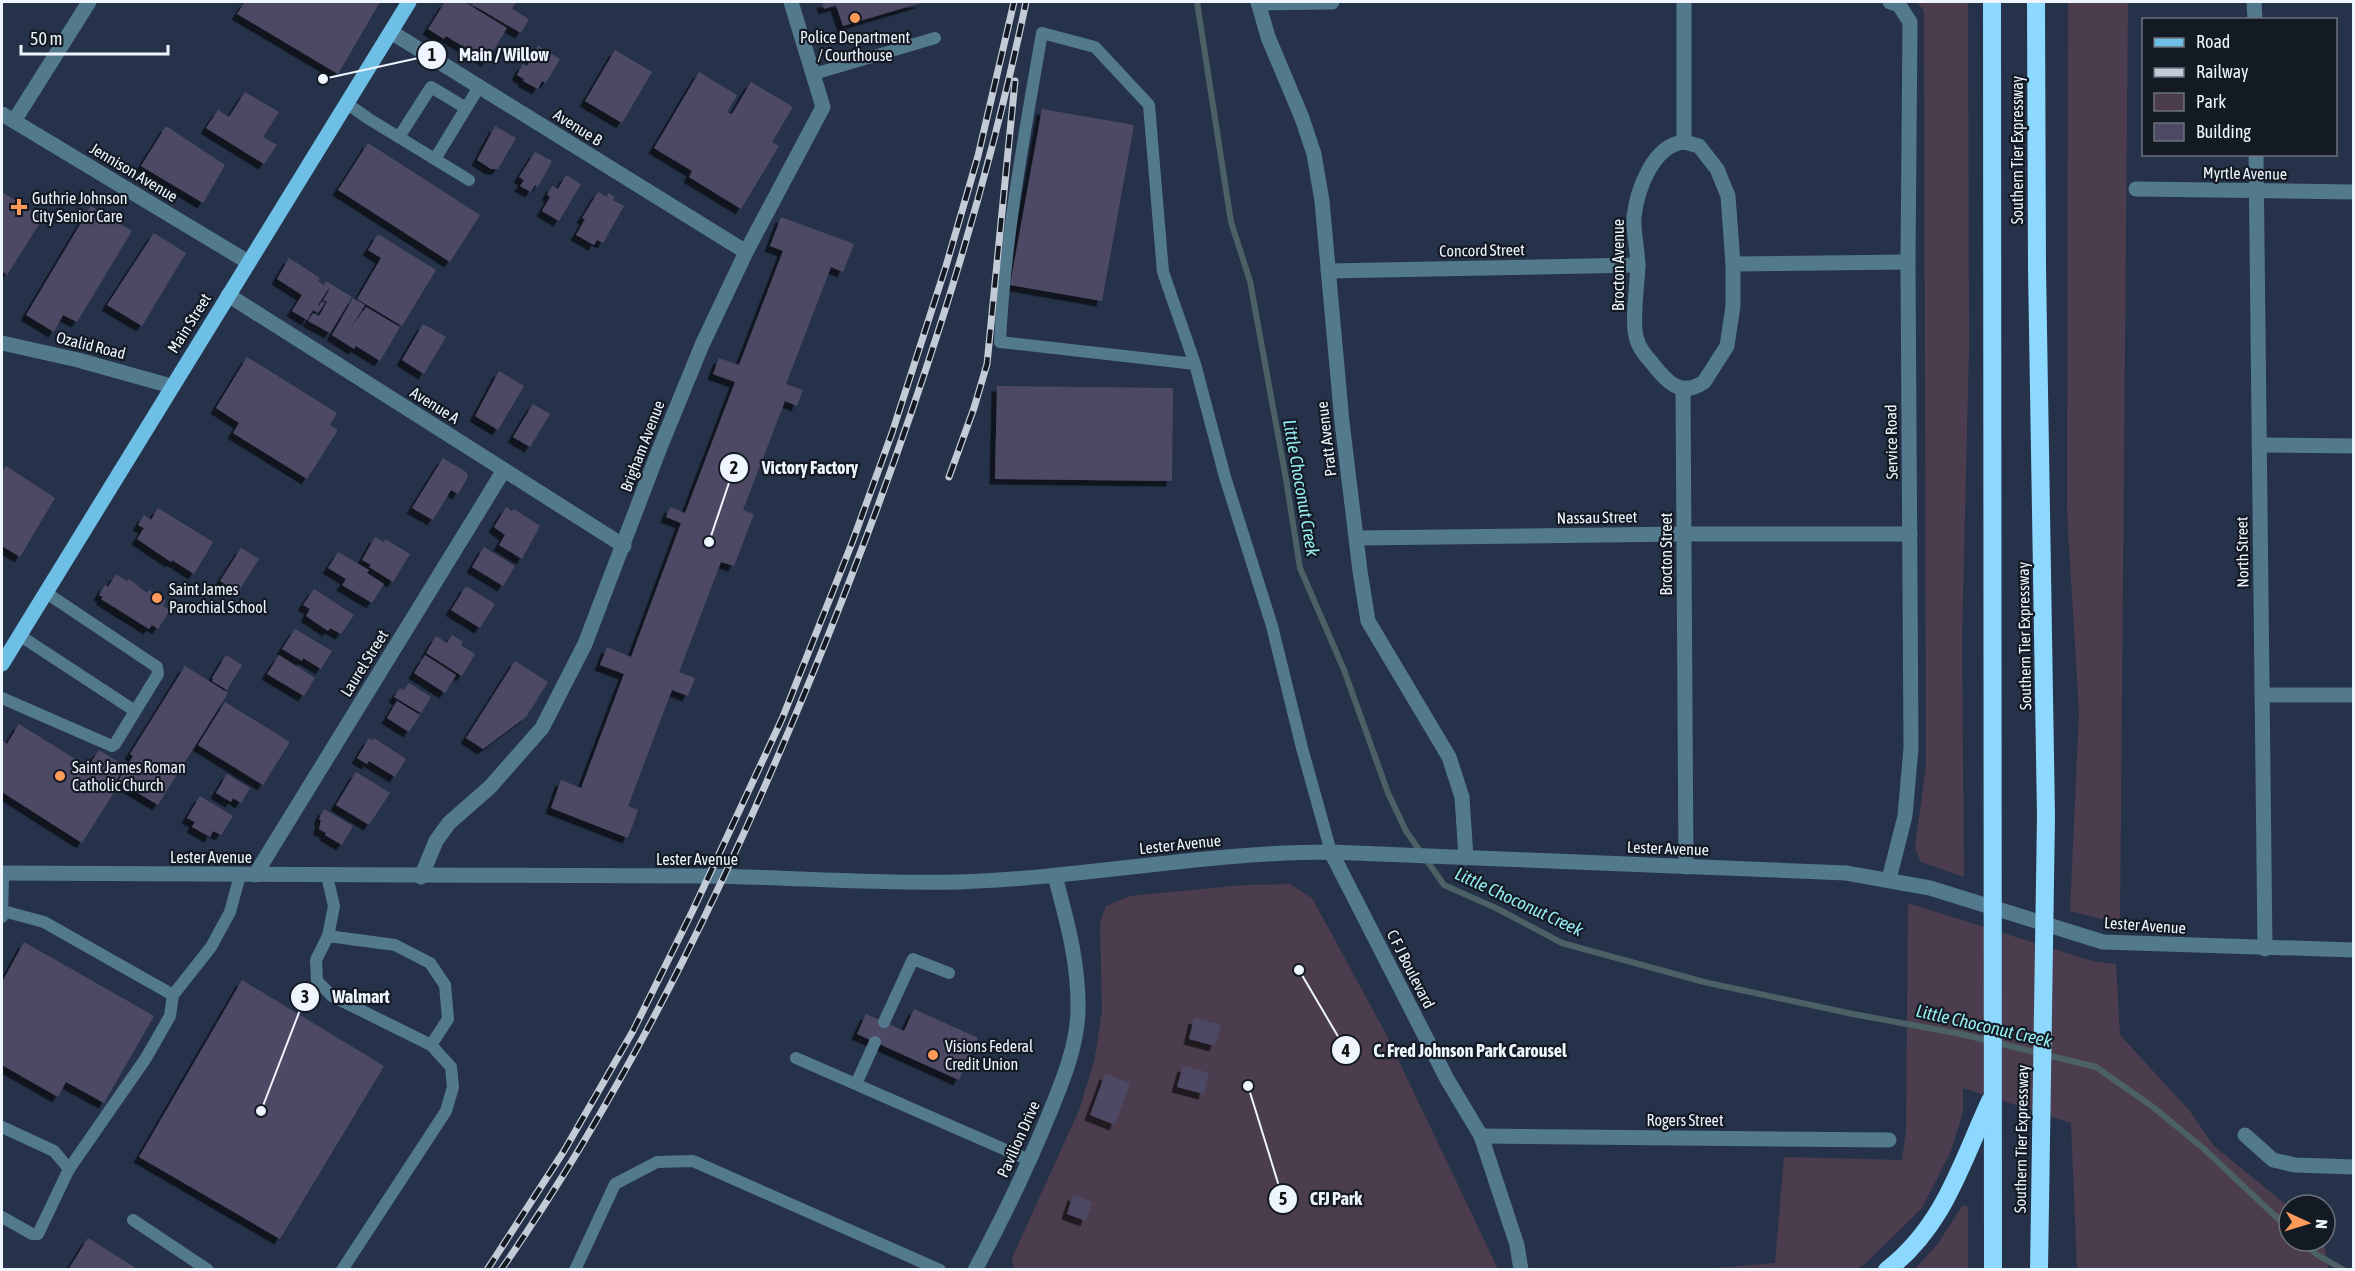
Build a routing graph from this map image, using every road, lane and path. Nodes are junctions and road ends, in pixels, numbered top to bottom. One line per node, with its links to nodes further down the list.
1 (89, 2): 18 (street)
2 (409, 2): 12 (main road, Main Street)
3 (791, 2): 14 (street, Brigham Avenue)
4 (1258, 2): 5 (street); 32 (street, Pratt Avenue)
5 (1332, 2)
6 (1684, 2): 20 (street)
7 (1992, 2): 72 (highway, Southern Tier Expressway)
8 (2036, 2): 80 (highway, Southern Tier Expressway)
9 (2254, 2): 11 (street)
10 (1894, 3): 29 (street, Service Road)
11 (2254, 18)
12 (391, 32): 15 (street, Avenue B); 16 (main road, Main Street)
13 (935, 38): 14 (lane)
14 (814, 74): 27 (street, Brigham Avenue)
15 (479, 87): 17 (lane); 27 (street, Avenue B)
16 (346, 103): 19 (lane); 28 (main road, Main Street)
17 (466, 108): 19 (lane); 22 (lane)
18 (8, 118): 28 (street, Jennison Avenue)
19 (399, 137): 22 (lane)
20 (1684, 142): 30 (street); 31 (street, Brocton Avenue)
21 (2256, 156): 25 (street, North Street)
22 (435, 159): 23 (lane)
23 (469, 180)
24 (2136, 189): 25 (street, Myrtle Avenue)
25 (2256, 191): 26 (street, Myrtle Avenue); 38 (street, North Street)
26 (2354, 192)
27 (746, 252): 44 (street, Brigham Avenue)
28 (248, 262): 33 (main road, Main Street)
29 (1908, 262): 30 (street); 42 (street, Service Road)
30 (1733, 264): 37 (street)
31 (1638, 265): 32 (street, Concord Street); 37 (street, Brocton Avenue)
32 (1328, 271): 43 (street, Pratt Avenue)
33 (228, 295): 36 (main road, Main Street); 40 (street, Avenue A)
34 (2, 343): 36 (street, Ozalid Road)
35 (1195, 364): 35 (lane); 52 (lane)
36 (171, 386): 45 (main road, Main Street)
37 (1683, 389): 41 (street, Brocton Street)
38 (2259, 445): 39 (street); 48 (street, North Street)
39 (2354, 446)
40 (504, 470): 44 (street, Avenue A); 56 (street, Laurel Street)
41 (1684, 534): 42 (street, Nassau Street); 43 (street, Nassau Street); 54 (street, Brocton Street)
42 (1910, 534): 60 (street, Service Road)
43 (1357, 538): 53 (street, Pratt Avenue)
44 (624, 546): 59 (street, Brigham Avenue)
45 (45, 592): 46 (main road, Main Street); 51 (lane)
46 (19, 635): 47 (main road, Main Street); 51 (lane)
47 (2, 664)
48 (2262, 695): 49 (street); 63 (street, North Street)
49 (2354, 695)
50 (2, 698): 51 (lane)
51 (135, 711)
52 (1331, 852): 53 (street, Lester Avenue); 58 (street, Lester Avenue); 75 (street, C F J Boulevard)
53 (1460, 857): 54 (street, Lester Avenue)
54 (1686, 867): 60 (street, Lester Avenue)
55 (2, 873): 56 (street, Lester Avenue); 61 (lane)
56 (248, 875): 57 (street, Lester Avenue); 66 (lane)
57 (327, 876): 59 (street, Lester Avenue); 62 (lane)
58 (1054, 876): 59 (street, Lester Avenue); 77 (street, Pavilion Drive)
59 (421, 877)
60 (1889, 879): 63 (street, Lester Avenue)
61 (2, 915): 66 (lane)
62 (328, 936): 69 (lane); 69 (lane)
63 (2265, 949): 64 (street, Lester Avenue)
64 (2354, 950)
65 (949, 973): 67 (lane)
66 (173, 995): 79 (lane)
67 (884, 1022)
68 (875, 1042): 71 (lane)
69 (431, 1045): 84 (lane)
70 (796, 1058): 71 (lane)
71 (856, 1084): 77 (lane)
72 (1992, 1097): 89 (highway); 90 (highway, Southern Tier Expressway)
73 (2, 1127): 79 (lane)
74 (2245, 1135): 78 (street)
75 (1481, 1137): 76 (street, Rogers Street); 88 (street, C F J Boulevard)
76 (1889, 1140)
77 (1029, 1160): 87 (street, Pavilion Drive)
78 (2354, 1167)
79 (69, 1168): 81 (lane)
80 (2039, 1184): 91 (highway, Southern Tier Expressway); 92 (highway)
81 (2, 1217)
82 (133, 1220): 83 (lane)
83 (208, 1269)
84 (342, 1269)
85 (575, 1269): 86 (lane)
86 (940, 1269)
87 (975, 1269)
88 (1521, 1269)
89 (1887, 1269)
90 (1993, 1269)
91 (2039, 1269)
92 (2047, 1269)

